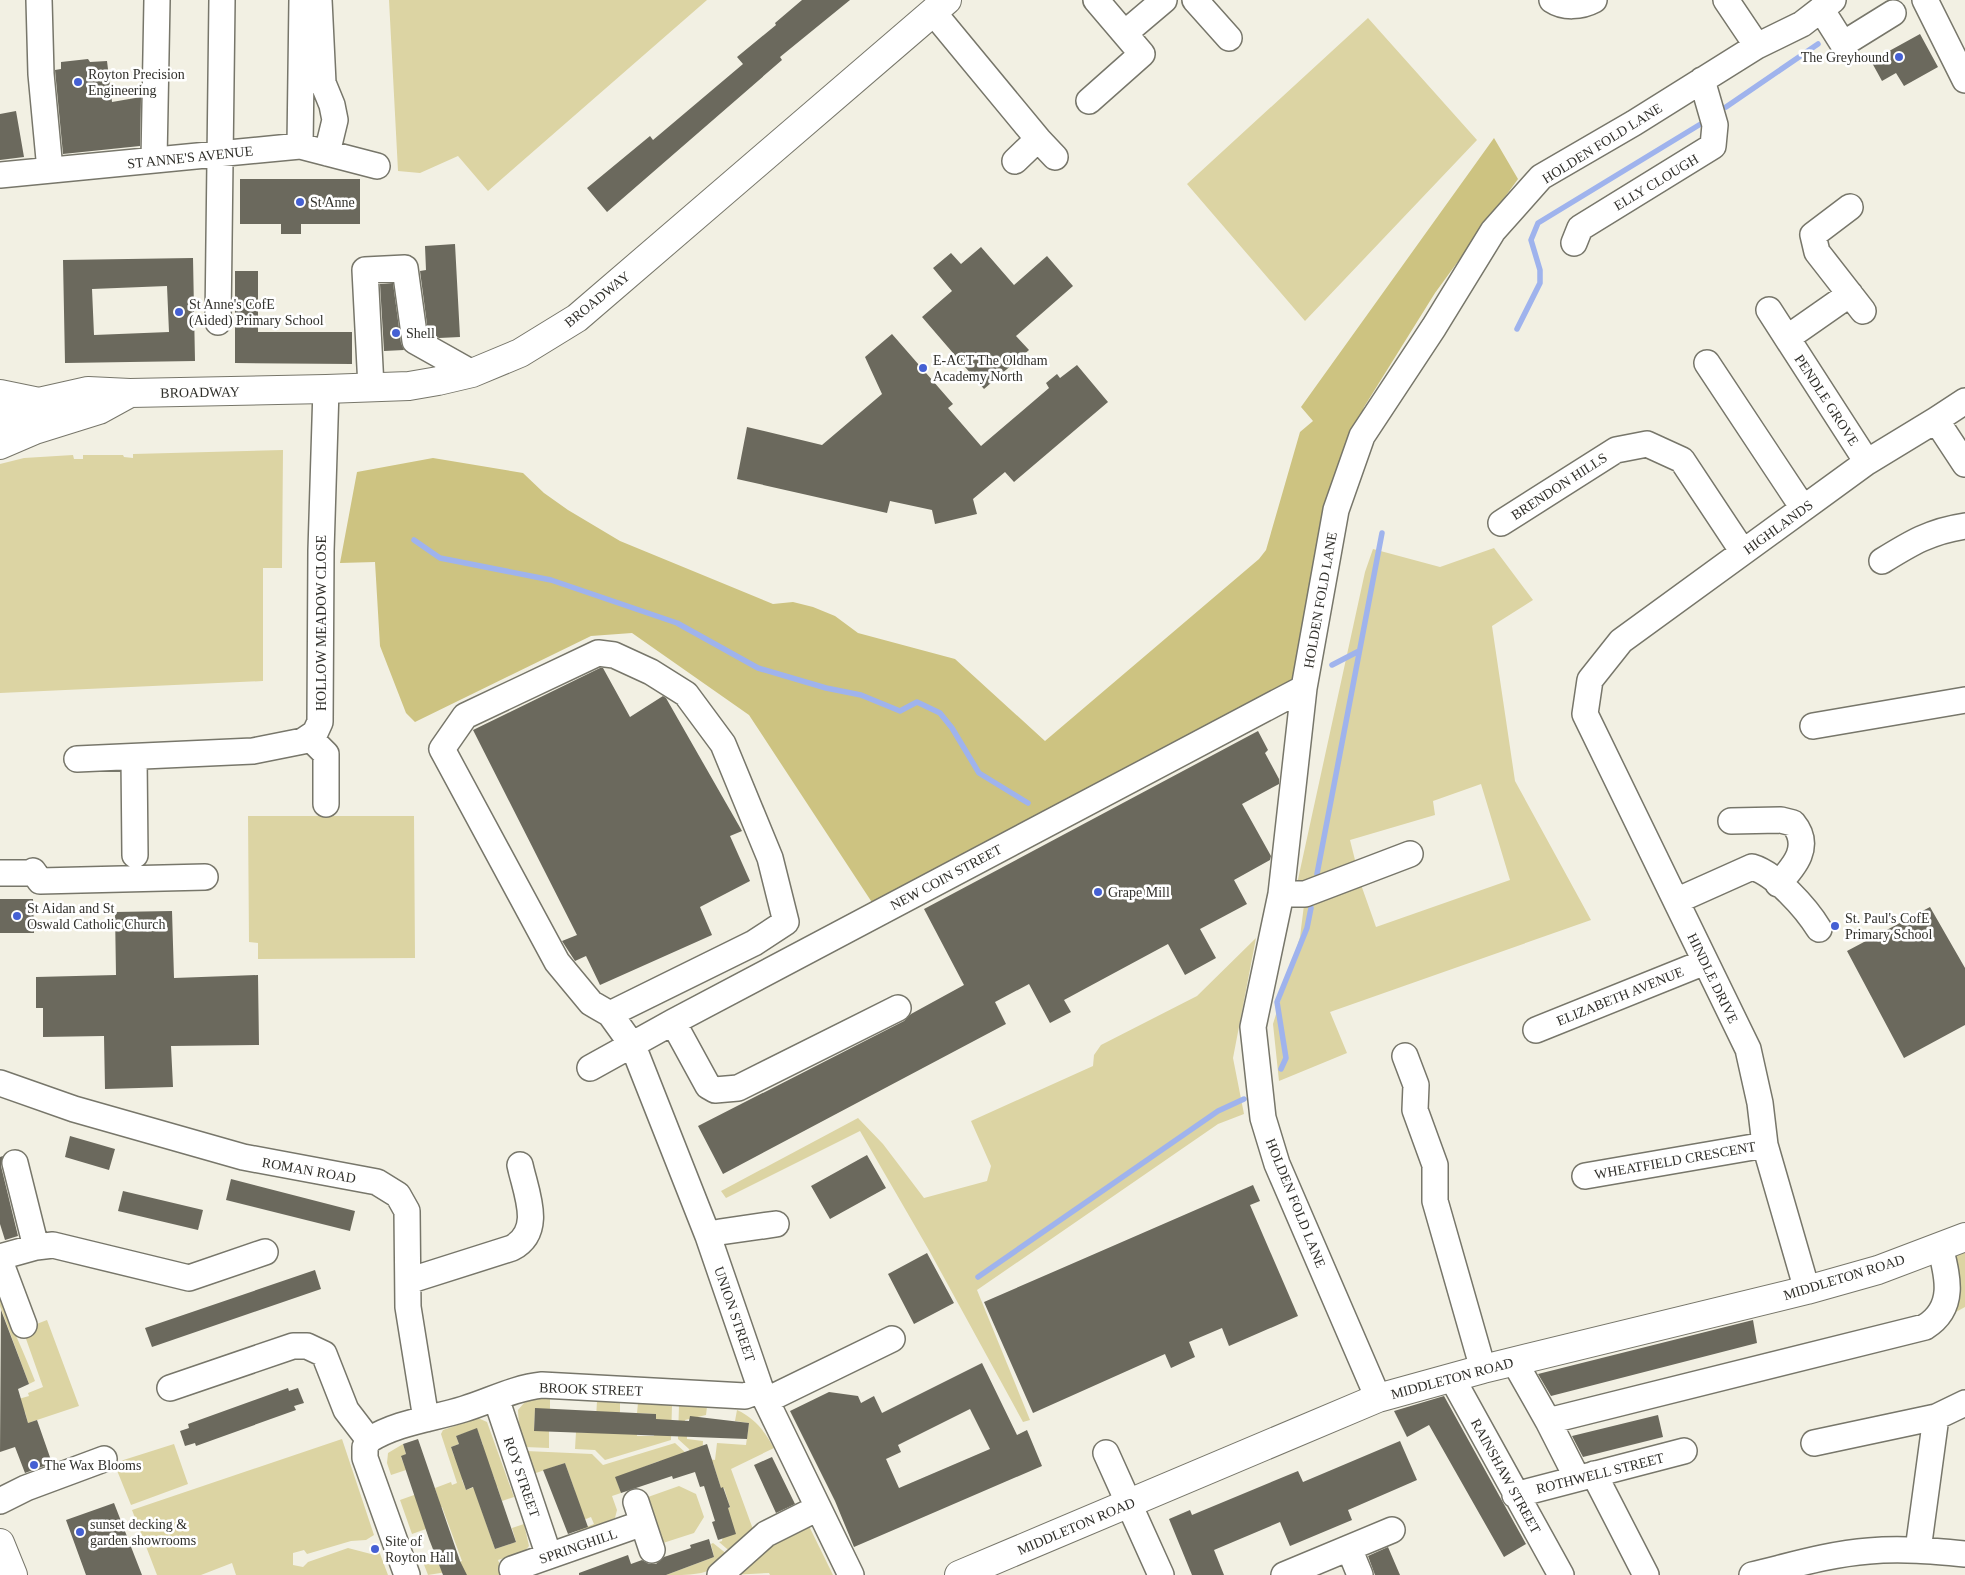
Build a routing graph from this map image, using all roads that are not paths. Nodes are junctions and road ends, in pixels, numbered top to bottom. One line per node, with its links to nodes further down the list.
1 (39, 0): 30 (street)
2 (156, 0): 27 (street)
3 (222, 0): 25 (street)
4 (302, 0): 23 (street)
5 (319, 0): 24 (street)
6 (1096, 0): 16 (street)
7 (1164, 0): 16 (street)
8 (1195, 0): 17 (street)
9 (1552, 0): 10 (street)
10 (1594, 0)
11 (1726, 0): 18 (street)
12 (1925, 0): 20 (street)
13 (1827, 5): 15 (street); 18 (street, HOLDEN FOLD LANE)
14 (940, 6): 22 (street); 38 (main road, BROADWAY)
15 (1893, 13)
16 (1125, 33): 21 (street)
17 (1228, 38)
18 (1757, 46): 19 (street, HOLDEN FOLD LANE)
19 (1702, 80): 33 (street, ELLY CLOUGH); 56 (street, HOLDEN FOLD LANE)
20 (1965, 80)
21 (1089, 102)
22 (1038, 139): 26 (street); 28 (street)
23 (300, 146): 24 (street, ST ANNE'S AVENUE); 25 (street, ST ANNE'S AVENUE)
24 (327, 153): 29 (street, ST ANNE'S AVENUE)
25 (221, 154): 27 (street, ST ANNE'S AVENUE); 35 (street)
26 (1055, 158)
27 (154, 160): 30 (street, ST ANNE'S AVENUE)
28 (1016, 161)
29 (377, 166)
30 (50, 170): 31 (street, ST ANNE'S AVENUE)
31 (0, 175)
32 (1850, 207): 36 (street)
33 (1574, 243)
34 (1769, 310): 36 (street, PENDLE GROVE)
35 (218, 322)
36 (1787, 338): 48 (street, PENDLE GROVE)
37 (1707, 362): 50 (street)
38 (472, 372): 39 (main road, BROADWAY); 39 (street)
39 (371, 387): 40 (main road, BROADWAY)
40 (326, 389): 41 (main road, BROADWAY); 59 (street, HOLLOW MEADOW CLOSE)
41 (130, 392): 44 (main road, BROADWAY); 47 (main road, BROADWAY)
42 (0, 394): 44 (main road)
43 (1965, 401): 46 (street, HIGHLANDS)
44 (39, 402): 45 (main road, BROADWAY)
45 (0, 419)
46 (1936, 420): 48 (street, HIGHLANDS); 49 (street)
47 (0, 445)
48 (1867, 462): 50 (street, HIGHLANDS)
49 (1965, 464)
50 (1803, 508): 53 (street, HIGHLANDS)
51 (1501, 523): 53 (street, BRENDON HILLS)
52 (1965, 526): 54 (street)
53 (1743, 552): 55 (street, HIGHLANDS)
54 (1882, 561)
55 (1590, 680): 70 (street, HINDLE DRIVE)
56 (1304, 688): 69 (street, HOLDEN FOLD LANE); 75 (street, NEW COIN STREET)
57 (1965, 700): 58 (street)
58 (1813, 726)
59 (309, 737): 60 (street); 62 (street)
60 (134, 757): 61 (street); 65 (street)
61 (77, 759)
62 (326, 804)
63 (1731, 821): 68 (street)
64 (1410, 854): 69 (street)
65 (135, 855)
66 (0, 874): 67 (street)
67 (206, 877)
68 (1778, 884): 70 (street); 71 (street)
69 (1281, 894): 102 (street, HOLDEN FOLD LANE)
70 (1676, 901): 72 (street, HINDLE DRIVE)
71 (1818, 929)
72 (1705, 962): 76 (street, ELIZABETH AVENUE); 81 (street, HINDLE DRIVE)
73 (898, 1008): 75 (street)
74 (610, 1014): 74 (street); 77 (street, UNION STREET)
75 (673, 1022): 77 (street, NEW COIN STREET)
76 (1536, 1030)
77 (633, 1046): 79 (street, NEW COIN STREET); 86 (street, UNION STREET)
78 (1405, 1056): 98 (street)
79 (590, 1068)
80 (0, 1086): 93 (street, ROMAN ROAD)
81 (1765, 1145): 84 (street, WHEATFIELD CRESCENT); 94 (street, HINDLE DRIVE)
82 (15, 1163): 88 (street)
83 (520, 1165): 93 (street)
84 (1585, 1176)
85 (776, 1224): 86 (street)
86 (708, 1236): 103 (street, UNION STREET)
87 (1965, 1237): 89 (main road, MIDDLETON ROAD)
88 (36, 1247): 90 (street); 91 (street)
89 (1940, 1247): 94 (main road, MIDDLETON ROAD); 107 (street)
90 (265, 1252)
91 (0, 1257)
92 (0, 1261): 95 (street)
93 (408, 1281): 106 (street, ROMAN ROAD)
94 (1807, 1290): 97 (main road, MIDDLETON ROAD)
95 (24, 1325)
96 (895, 1346): 103 (street, BROOK STREET)
97 (1514, 1361): 98 (main road, MIDDLETON ROAD); 107 (street)
98 (1483, 1369): 99 (main road, MIDDLETON ROAD)
99 (1454, 1376): 102 (main road, MIDDLETON ROAD); 114 (street, RAINSHAW STREET)
100 (170, 1388): 108 (street)
101 (496, 1398): 103 (street, BROOK STREET); 106 (street, BROOK STREET); 124 (street, ROY STREET)
102 (1378, 1398): 116 (main road, MIDDLETON ROAD)
103 (767, 1401): 117 (street, UNION STREET)
104 (1965, 1403): 105 (street)
105 (1936, 1417): 109 (street); 122 (street)
106 (426, 1419): 108 (street, BROOK STREET)
107 (1548, 1421): 113 (street)
108 (369, 1440): 127 (street)
109 (1814, 1443)
110 (1684, 1451): 113 (street, ROTHWELL STREET)
111 (1106, 1453): 116 (street)
112 (104, 1459): 115 (street)
113 (1585, 1476): 114 (street, ROTHWELL STREET); 135 (street)
114 (1515, 1495): 134 (street, RAINSHAW STREET)
115 (0, 1500)
116 (1129, 1503): 130 (main road, MIDDLETON ROAD); 131 (street)
117 (818, 1508): 128 (street); 129 (street, UNION STREET)
118 (1392, 1530): 120 (street)
119 (0, 1544): 126 (main road)
120 (1349, 1548): 132 (street); 133 (street)
121 (652, 1550): 124 (street, SPRINGHILL)
122 (1918, 1550): 123 (street); 136 (street)
123 (1965, 1554)
124 (549, 1556): 125 (street, SPRINGHILL)
125 (512, 1569)
126 (13, 1575)
127 (407, 1575)
128 (720, 1575)
129 (851, 1575)
130 (958, 1575)
131 (1161, 1575)
132 (1284, 1575)
133 (1360, 1575)
134 (1560, 1575)
135 (1646, 1575)
136 (1752, 1575)

